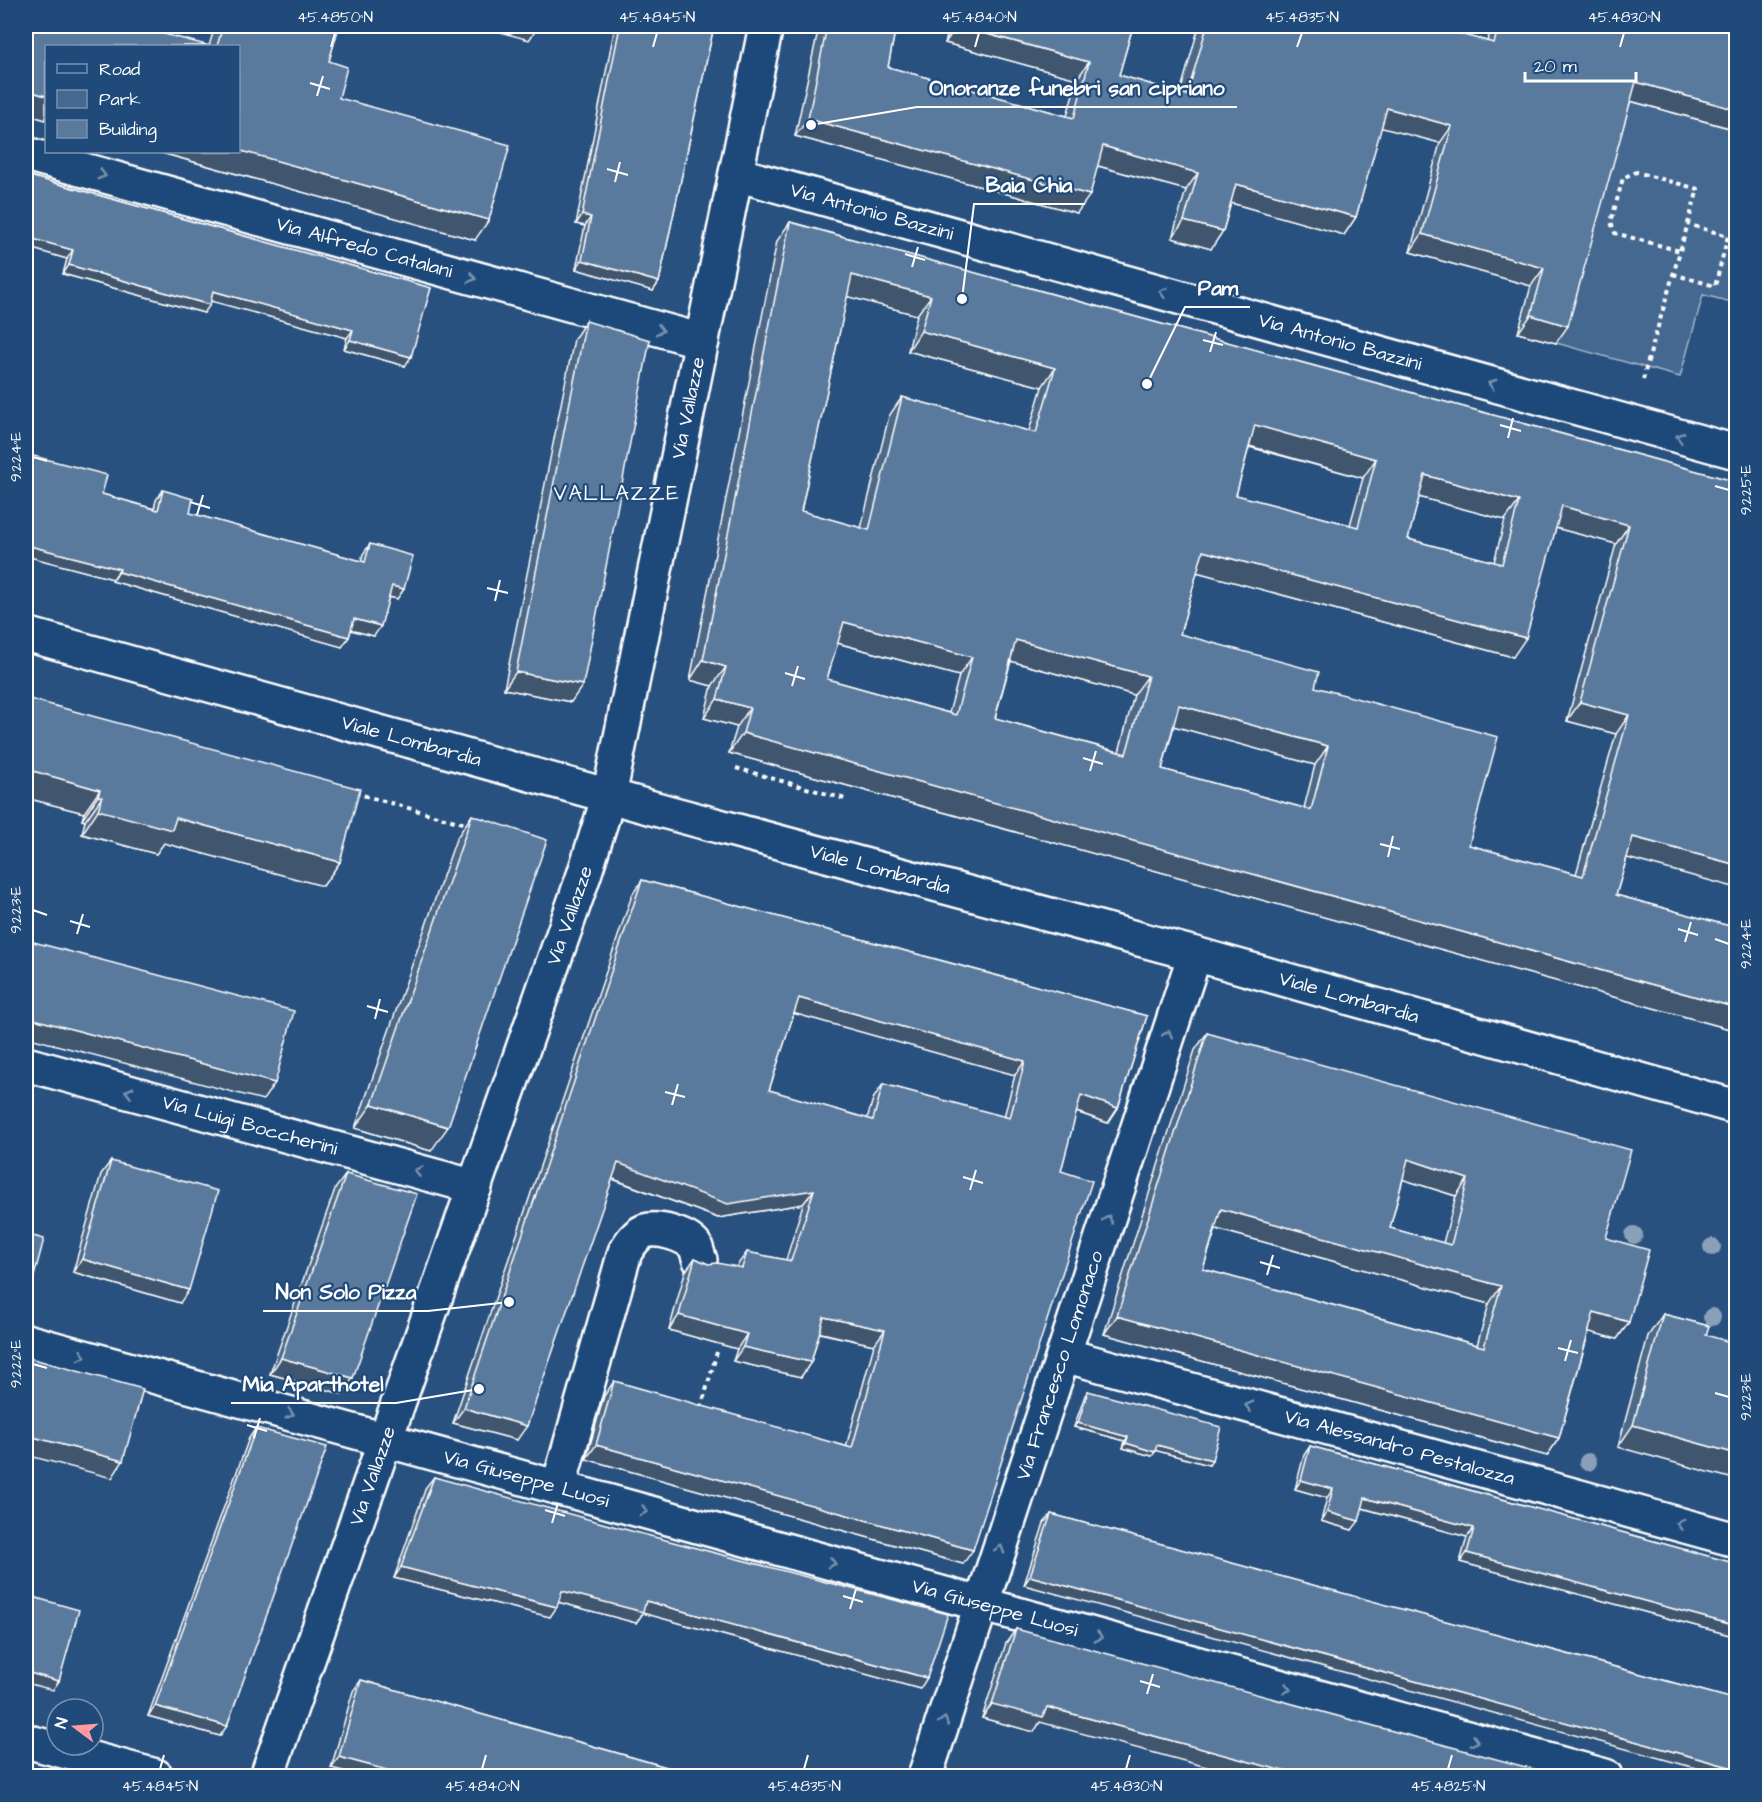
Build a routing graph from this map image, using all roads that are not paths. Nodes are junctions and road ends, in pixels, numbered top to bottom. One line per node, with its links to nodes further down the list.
1 (766, 26): 3 (street, Via Vallazze)
2 (26, 154): 4 (street, Via Alfredo Catalani, one-way to 4)
3 (736, 174): 4 (street, Via Vallazze); 5 (street, Via Antonio Bazzini, one-way to 3)
4 (702, 341): 7 (street, Via Vallazze)
5 (1737, 452)
6 (26, 634): 7 (street, Viale Lombardia)
7 (609, 796): 8 (street, Viale Lombardia); 11 (street, Via Vallazze)
8 (1195, 954): 10 (street, Viale Lombardia); 14 (street, Via Francesco Lomonaco, one-way to 8)
9 (26, 1064): 11 (street, Via Luigi Boccherini, one-way to 9)
10 (1737, 1107)
11 (475, 1187): 15 (street, Via Vallazze)
12 (700, 1260): 16 (street)
13 (26, 1341): 15 (street, Via Giuseppe Luosi, one-way to 15)
14 (1064, 1355): 17 (street, Via Alessandro Pestalozza, one-way to 14); 18 (street, Via Francesco Lomonaco, one-way to 14)
15 (385, 1441): 16 (street, Via Giuseppe Luosi); 21 (street, Via Vallazze)
16 (558, 1488): 18 (street, Via Giuseppe Luosi, one-way to 18)
17 (1737, 1540)
18 (982, 1604): 22 (street, Via Francesco Lomonaco, one-way to 18); 23 (street, Via Giuseppe Luosi, one-way to 23)
19 (26, 1741): 20 (street)
20 (156, 1776)
21 (267, 1776)
22 (926, 1776)
23 (1605, 1776)

